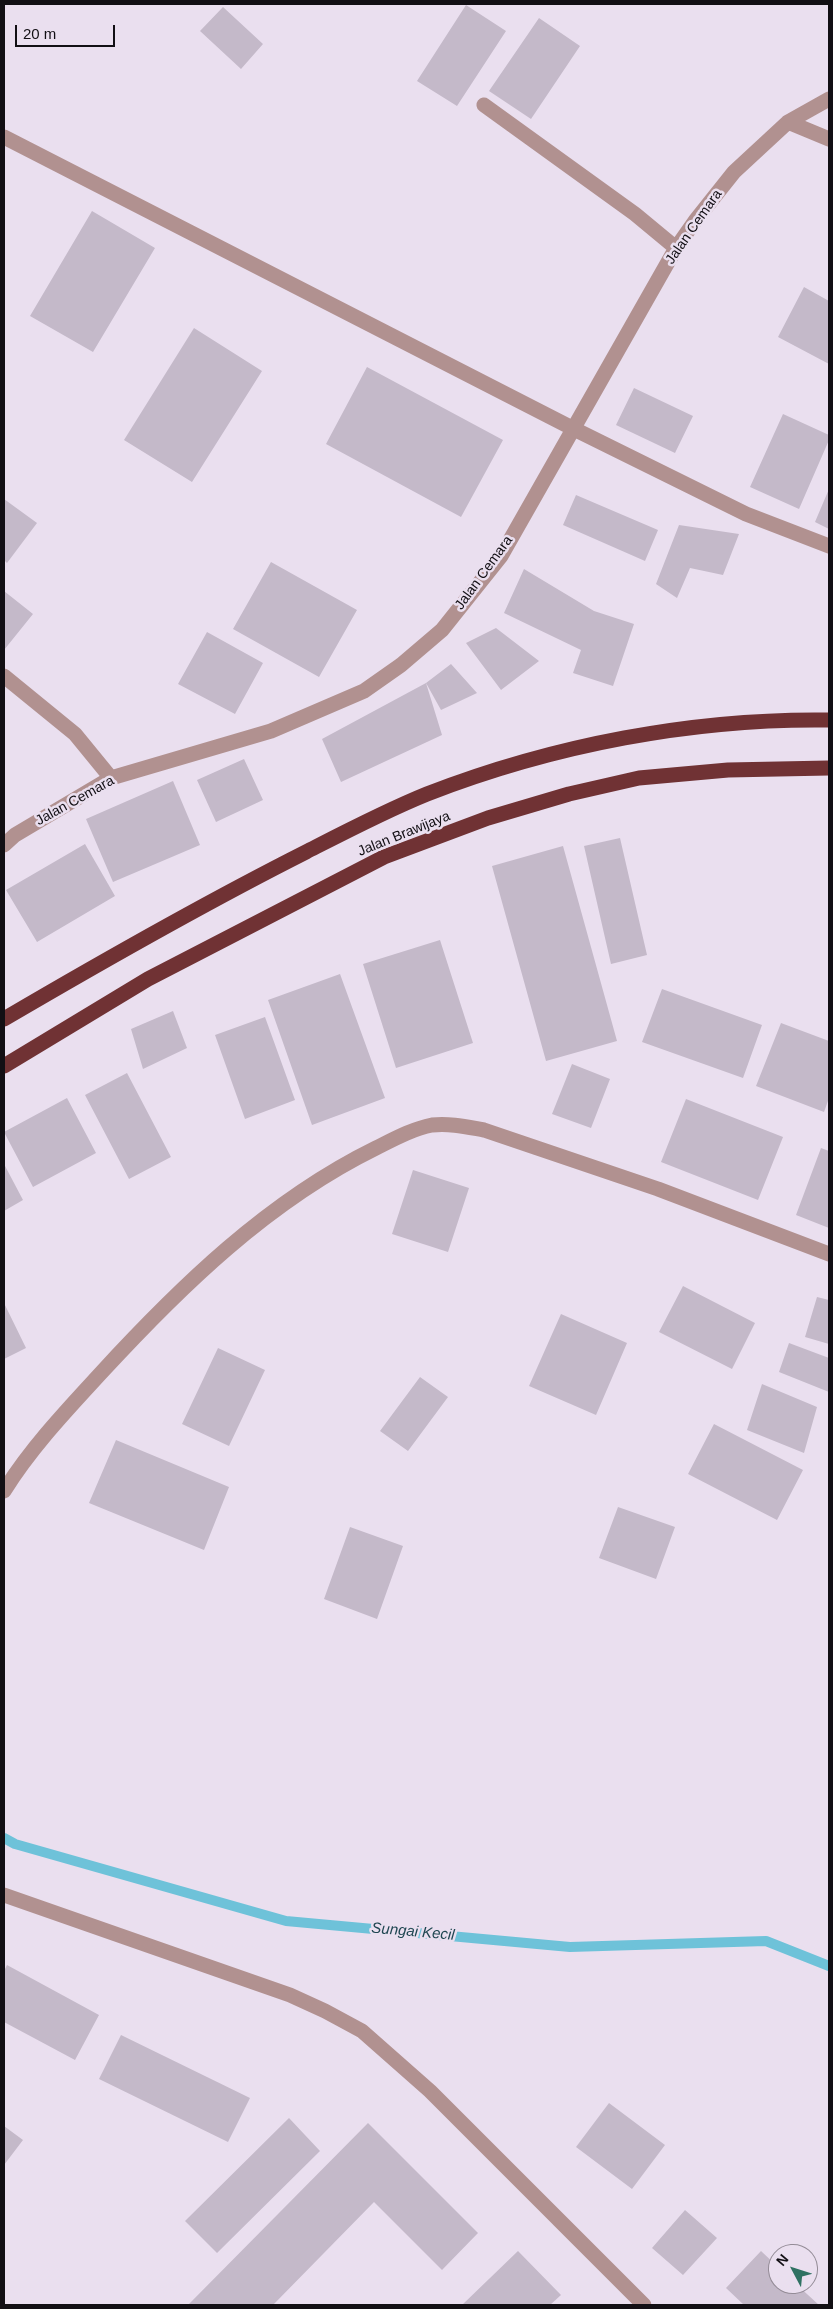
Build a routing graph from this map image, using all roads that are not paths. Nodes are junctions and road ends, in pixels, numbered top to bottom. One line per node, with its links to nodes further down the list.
1 (829, 99): 3 (street, Jalan Cemara)
2 (484, 105): 6 (street)
3 (788, 122): 5 (street); 6 (street, Jalan Cemara)
4 (4, 137): 7 (street)
5 (829, 139)
6 (676, 248): 7 (street, Jalan Cemara)
7 (574, 429): 8 (street); 12 (street, Jalan Cemara)
8 (829, 546)
9 (4, 676): 12 (street)
10 (829, 720): 14 (highway, Jalan Brawijaya)
11 (829, 768): 15 (highway, Jalan Brawijaya)
12 (112, 778): 13 (street, Jalan Cemara)
13 (4, 845)
14 (4, 1019)
15 (4, 1066)
16 (829, 1254): 17 (street)
17 (4, 1491)
18 (4, 1895): 19 (street)
19 (644, 2305)

